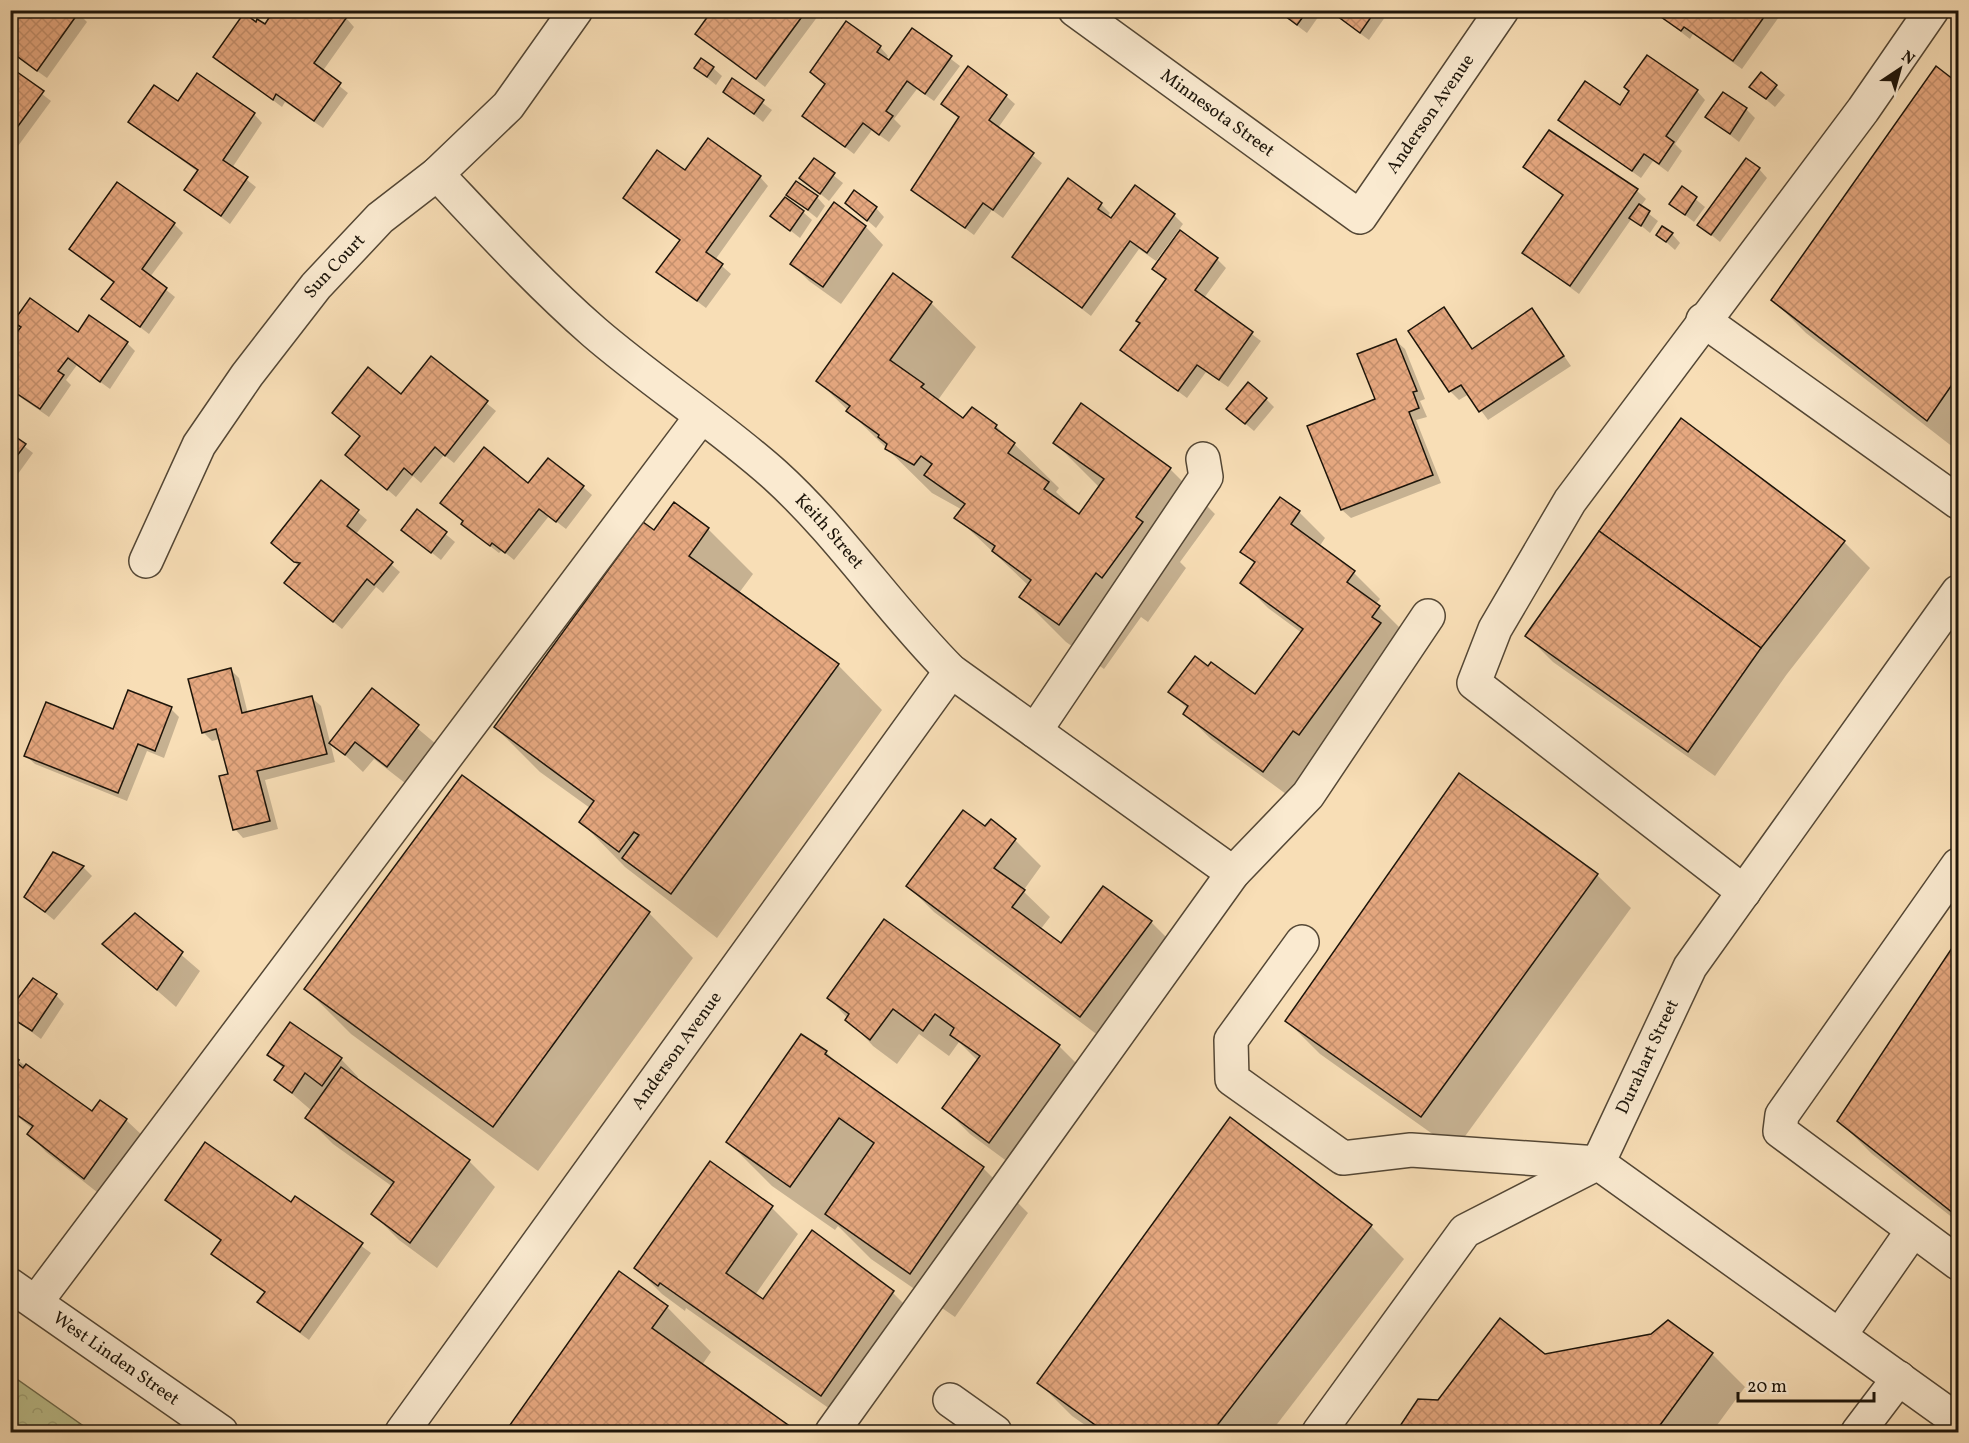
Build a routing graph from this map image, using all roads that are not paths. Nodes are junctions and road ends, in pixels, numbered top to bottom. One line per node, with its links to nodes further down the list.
1 (576, 10): 7 (street, Sun Court)
2 (1075, 10): 8 (street, Minnesota Street)
3 (1502, 10): 8 (street, Anderson Avenue)
4 (1932, 10): 9 (street)
5 (1954, 10): 6 (street)
6 (1959, 14)
7 (437, 174): 10 (street, Keith Street); 13 (street, Sun Court)
8 (1360, 217)
9 (1703, 320): 12 (street); 20 (street)
10 (701, 417): 16 (street, Keith Street); 25 (street)
11 (1203, 459): 17 (street)
12 (1959, 502)
13 (146, 561)
14 (1959, 592): 20 (street, Durahart Street)
15 (1428, 616): 19 (street)
16 (951, 671): 17 (street, Keith Street); 31 (street, Anderson Avenue)
17 (1035, 731): 19 (street, Keith Street)
18 (1959, 865): 23 (street)
19 (1233, 873): 32 (street)
20 (1744, 892): 22 (street, Durahart Street)
21 (1302, 942): 22 (street)
22 (1598, 1163): 26 (street); 34 (street)
23 (1913, 1230): 24 (street); 26 (street)
24 (1959, 1263)
25 (23, 1294): 30 (street, West Linden Street)
26 (1840, 1335): 27 (street)
27 (1899, 1378): 29 (street); 35 (street)
28 (950, 1401): 33 (street)
29 (1959, 1421)
30 (221, 1432)
31 (402, 1432)
32 (832, 1432)
33 (995, 1432)
34 (1319, 1432)
35 (1858, 1432)

